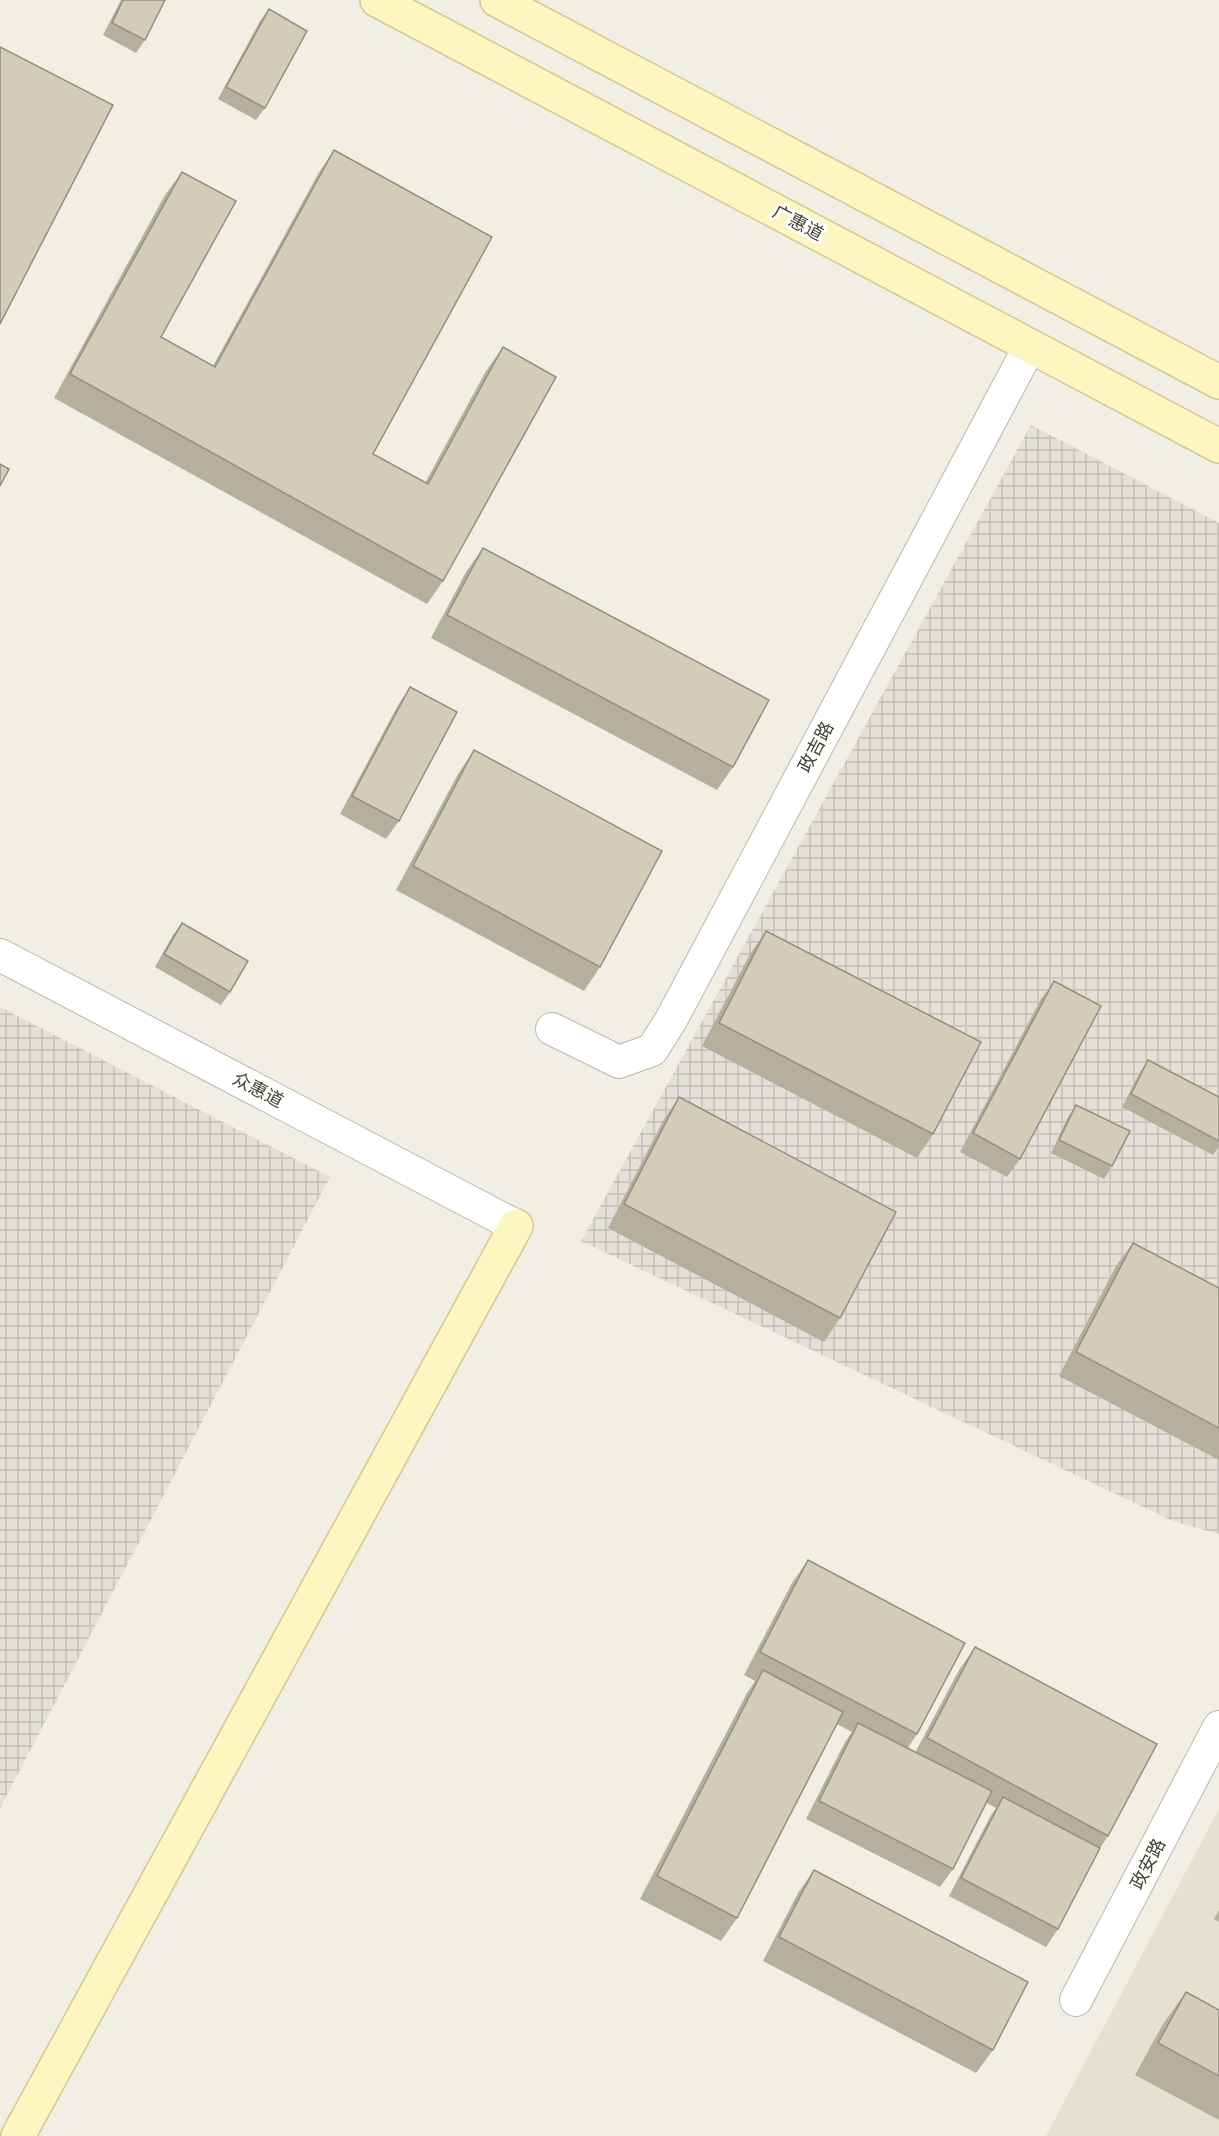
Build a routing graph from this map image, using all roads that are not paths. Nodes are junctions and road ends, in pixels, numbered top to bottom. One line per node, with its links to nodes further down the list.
1 (377, 0): 3 (main road, 广惠道)
2 (497, 0): 4 (main road)
3 (1030, 346): 5 (main road, 广惠道); 7 (street, 政吉路)
4 (1219, 382)
5 (1219, 446)
6 (0, 955): 8 (street, 众惠道)
7 (552, 1029)
8 (516, 1226): 11 (main road)
9 (1219, 1726): 10 (street, 政安路)
10 (1076, 2000)
11 (18, 2136)

